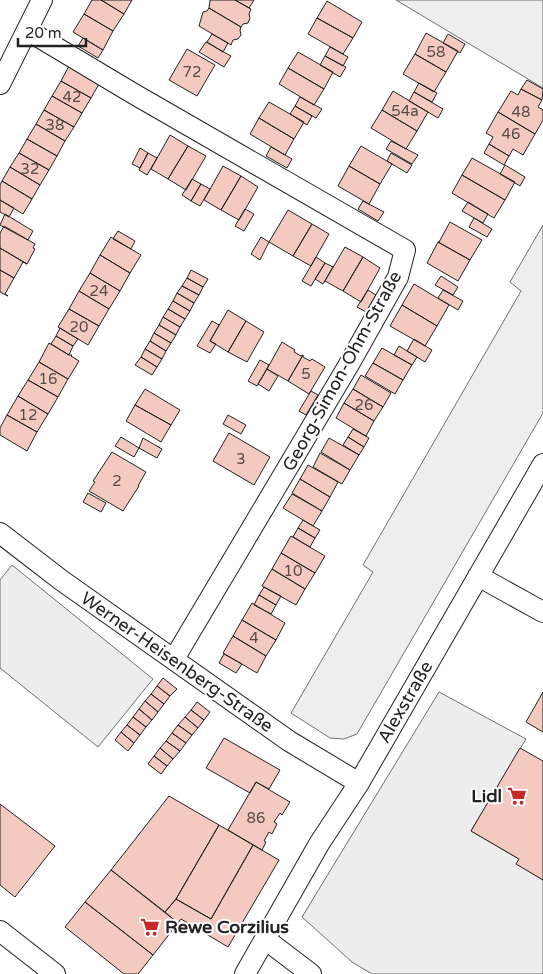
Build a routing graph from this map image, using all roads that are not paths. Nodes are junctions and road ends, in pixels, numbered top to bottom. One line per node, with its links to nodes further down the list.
1 (42, 0): 2 (street)
2 (27, 30): 3 (street); 8 (street, Georg-Simon-Ohm-Straße)
3 (0, 84)
4 (543, 464): 6 (street, Alexstraße)
5 (0, 533): 8 (street, Werner-Heisenberg-Straße)
6 (478, 576): 7 (street); 9 (street, Alexstraße)
7 (543, 612)
8 (174, 659): 9 (street, Werner-Heisenberg-Straße)
9 (359, 782): 11 (street, Alexstraße)
10 (0, 931): 12 (street)
11 (265, 939): 13 (street, Alexstraße); 14 (street)
12 (55, 974)
13 (245, 974)
14 (310, 974)

